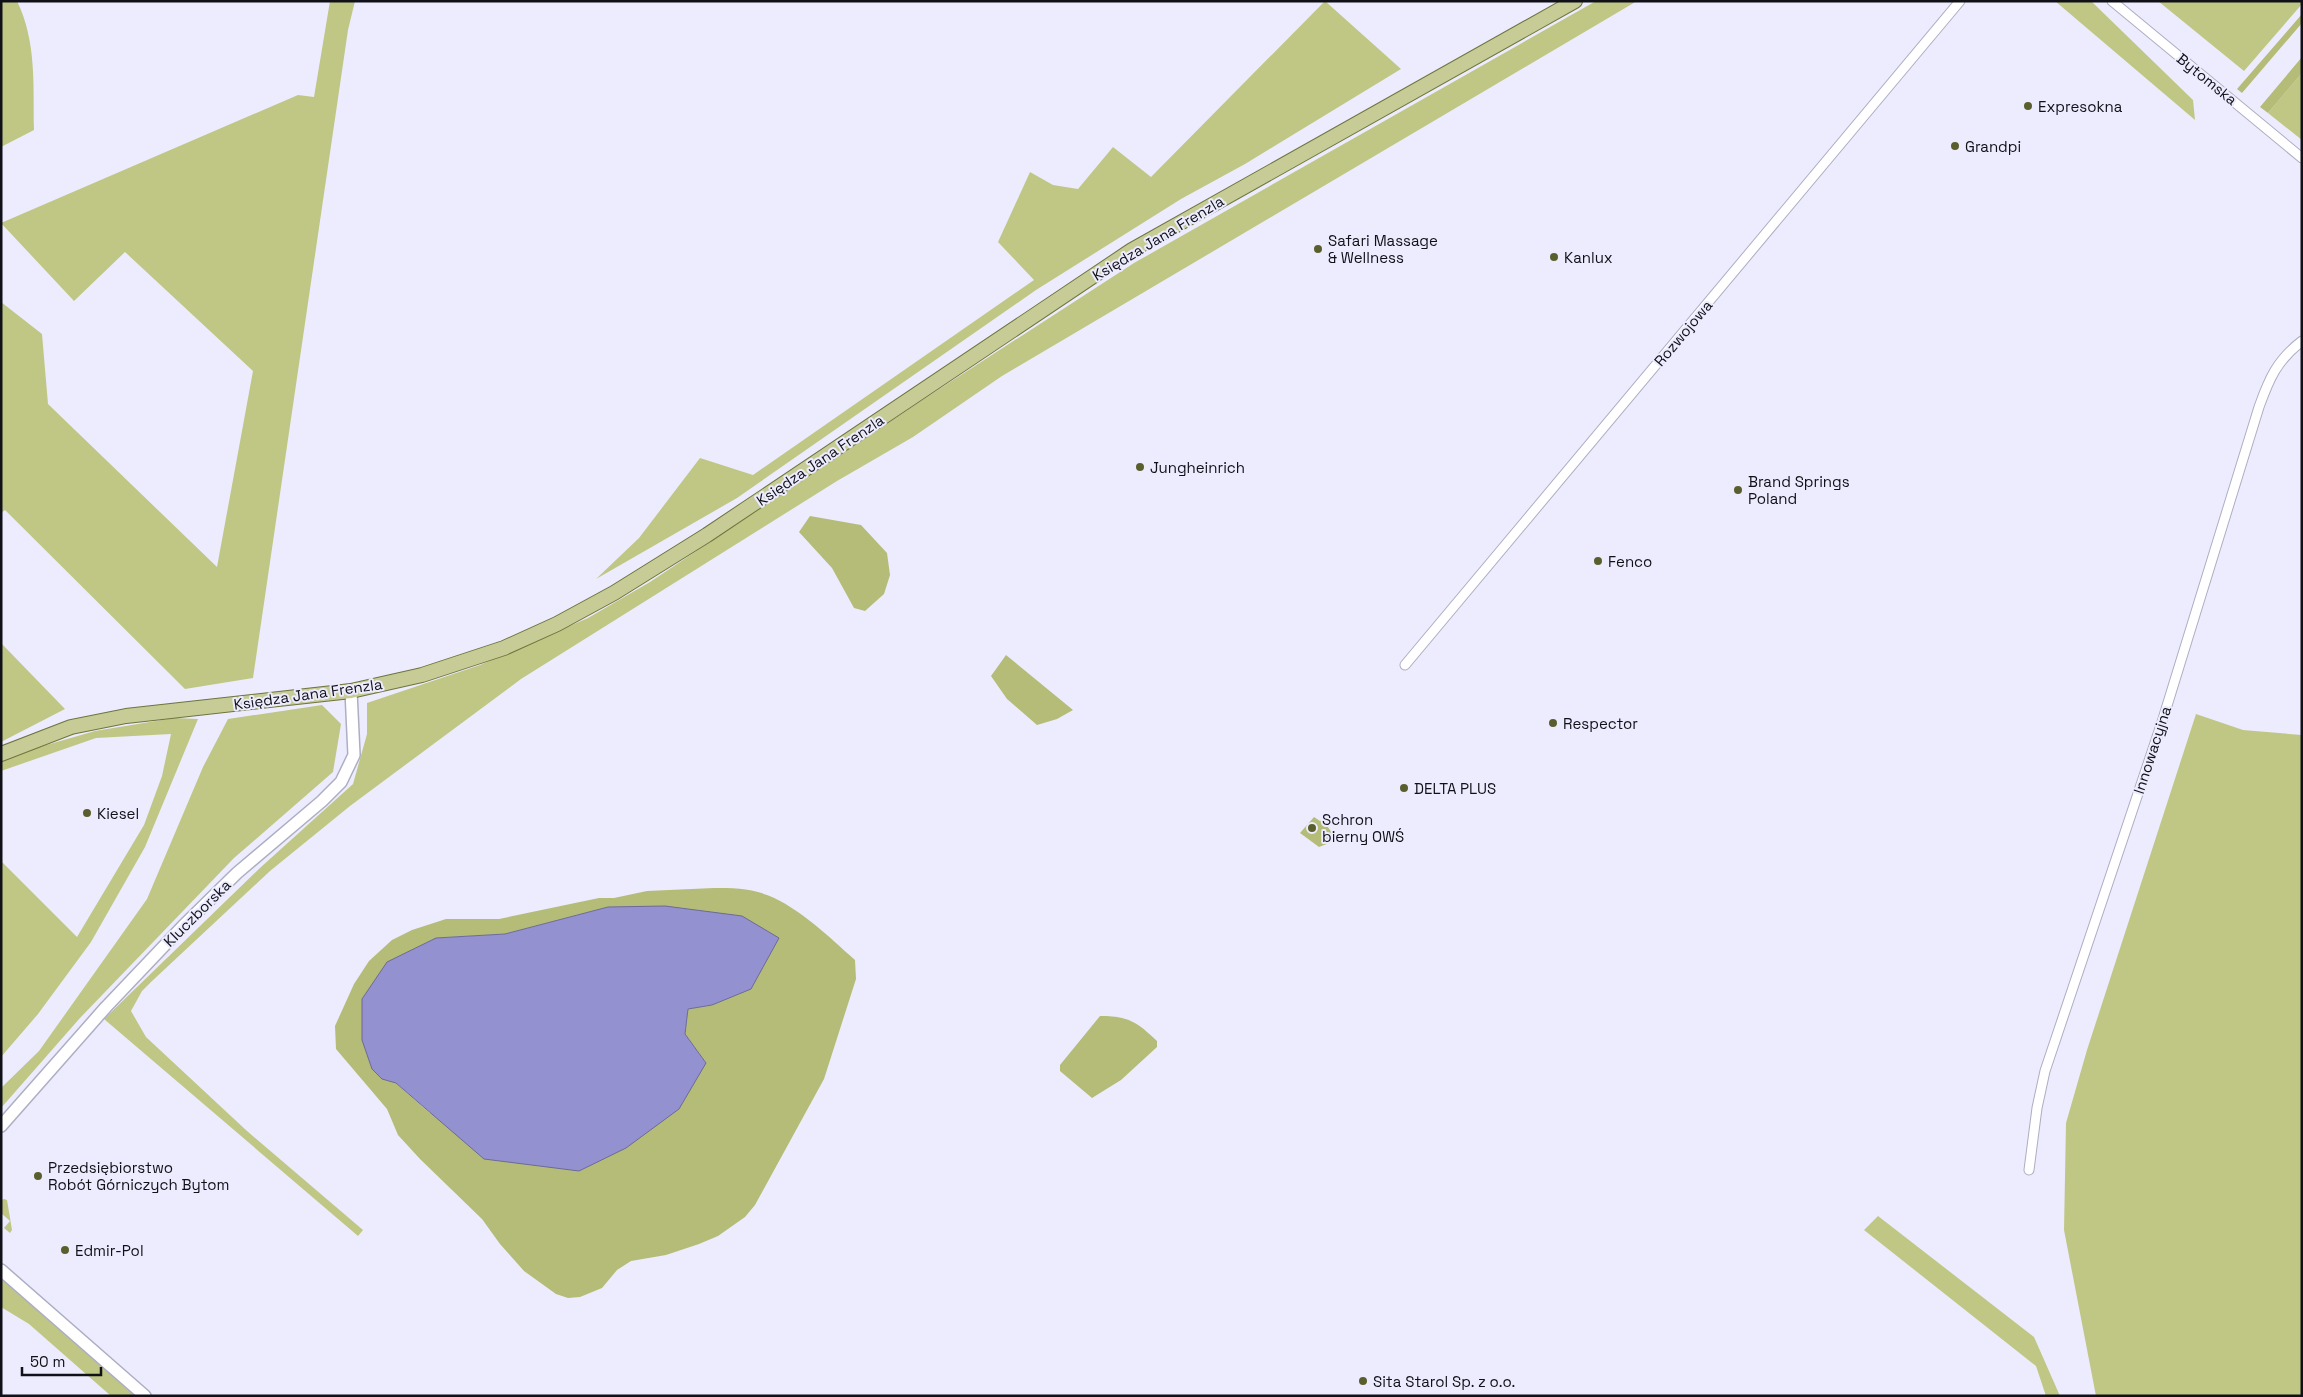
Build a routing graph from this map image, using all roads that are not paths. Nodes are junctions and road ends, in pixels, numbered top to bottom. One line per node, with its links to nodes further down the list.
1 (1575, 1): 7 (main road, Księdza Jana Frenzla)
2 (1960, 1): 6 (street, Rozwojowa)
3 (2112, 1): 4 (street, Bytomska)
4 (2302, 158)
5 (2302, 341): 10 (street, Innowacyjna)
6 (1406, 665)
7 (351, 691): 8 (main road, Księdza Jana Frenzla); 9 (street, Kluczborska)
8 (1, 754)
9 (1, 1126)
10 (2029, 1170)
11 (1, 1270): 12 (street)
12 (145, 1396)

